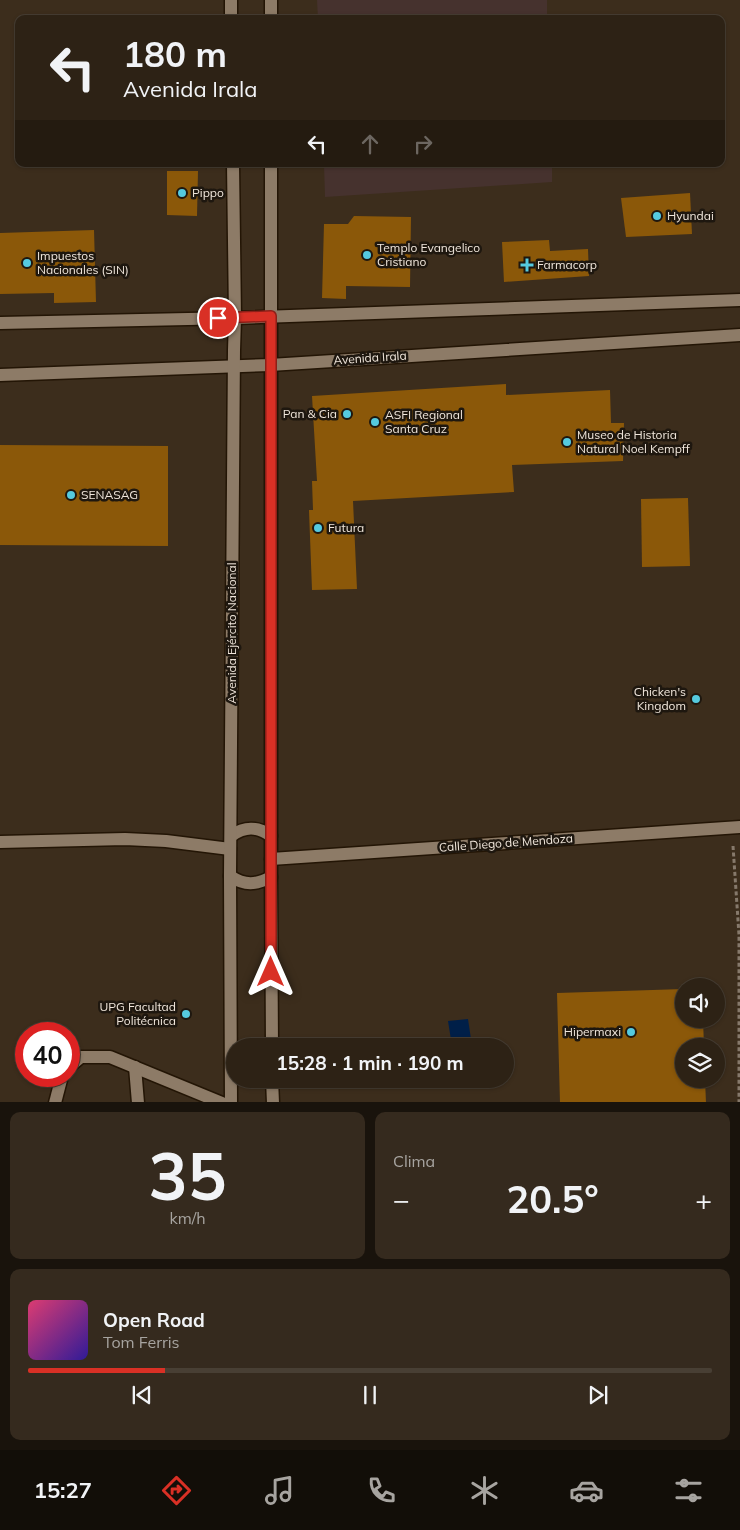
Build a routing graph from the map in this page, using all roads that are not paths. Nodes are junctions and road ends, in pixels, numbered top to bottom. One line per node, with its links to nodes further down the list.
1 (231, 0): 3 (street)
2 (271, 0): 4 (street)
3 (231, 15)
4 (271, 15)
5 (233, 167): 9 (street, Avenida Ejército Nacional)
6 (271, 167): 8 (street)
7 (740, 300): 8 (street)
8 (271, 316): 9 (street); 13 (street)
9 (235, 318): 10 (street); 12 (street, Avenida Ejército Nacional)
10 (0, 323)
11 (740, 336): 13 (street, Avenida Irala)
12 (234, 365): 13 (street, Avenida Irala); 14 (street, Avenida Irala); 16 (street, Avenida Ejército Nacional)
13 (270, 365): 17 (street)
14 (0, 375)
15 (736, 827): 20 (street, Calle Diego de Mendoza)
16 (231, 836): 17 (street); 19 (street, Avenida Ejército Nacional)
17 (271, 836): 20 (street)
18 (0, 842): 19 (street)
19 (230, 849): 21 (street, Avenida Ejército Nacional)
20 (271, 859): 22 (street)
21 (230, 876): 22 (street); 31 (street, Avenida Ejército Nacional)
22 (271, 877): 23 (street)
23 (272, 1038)
24 (80, 1058): 25 (street)
25 (135, 1068): 29 (street); 30 (street)
26 (59, 1087): 28 (street)
27 (272, 1088): 32 (street)
28 (55, 1102)
29 (138, 1102)
30 (222, 1102)
31 (231, 1102)
32 (273, 1102)

